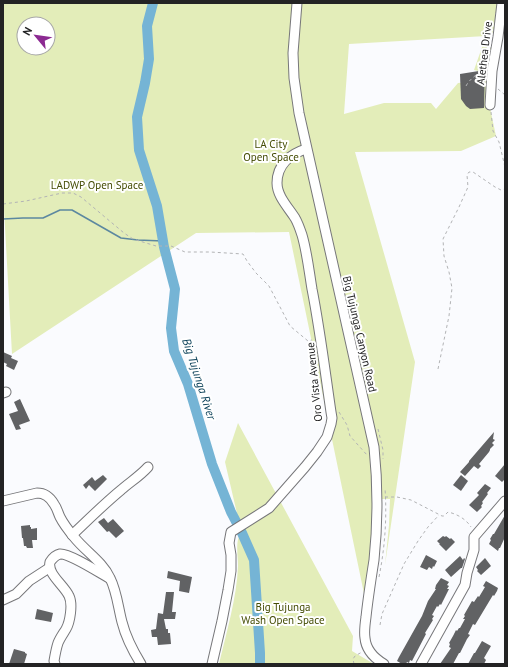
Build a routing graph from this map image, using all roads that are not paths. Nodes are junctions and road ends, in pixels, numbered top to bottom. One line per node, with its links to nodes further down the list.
1 (297, 3): 4 (street, Big Tujunga Canyon Road)
2 (502, 3): 3 (street, Alethea Drive)
3 (490, 105)
4 (306, 149): 14 (street, Oro Vista Avenue); 15 (street, Big Tujunga Canyon Road)
5 (148, 467): 8 (street)
6 (3, 500): 8 (street)
7 (505, 501): 16 (street)
8 (72, 535): 10 (street)
9 (49, 568): 10 (street); 11 (street); 12 (street)
10 (110, 578): 13 (street)
11 (3, 600)
12 (55, 664)
13 (141, 664)
14 (212, 664)
15 (384, 664)
16 (422, 664)

